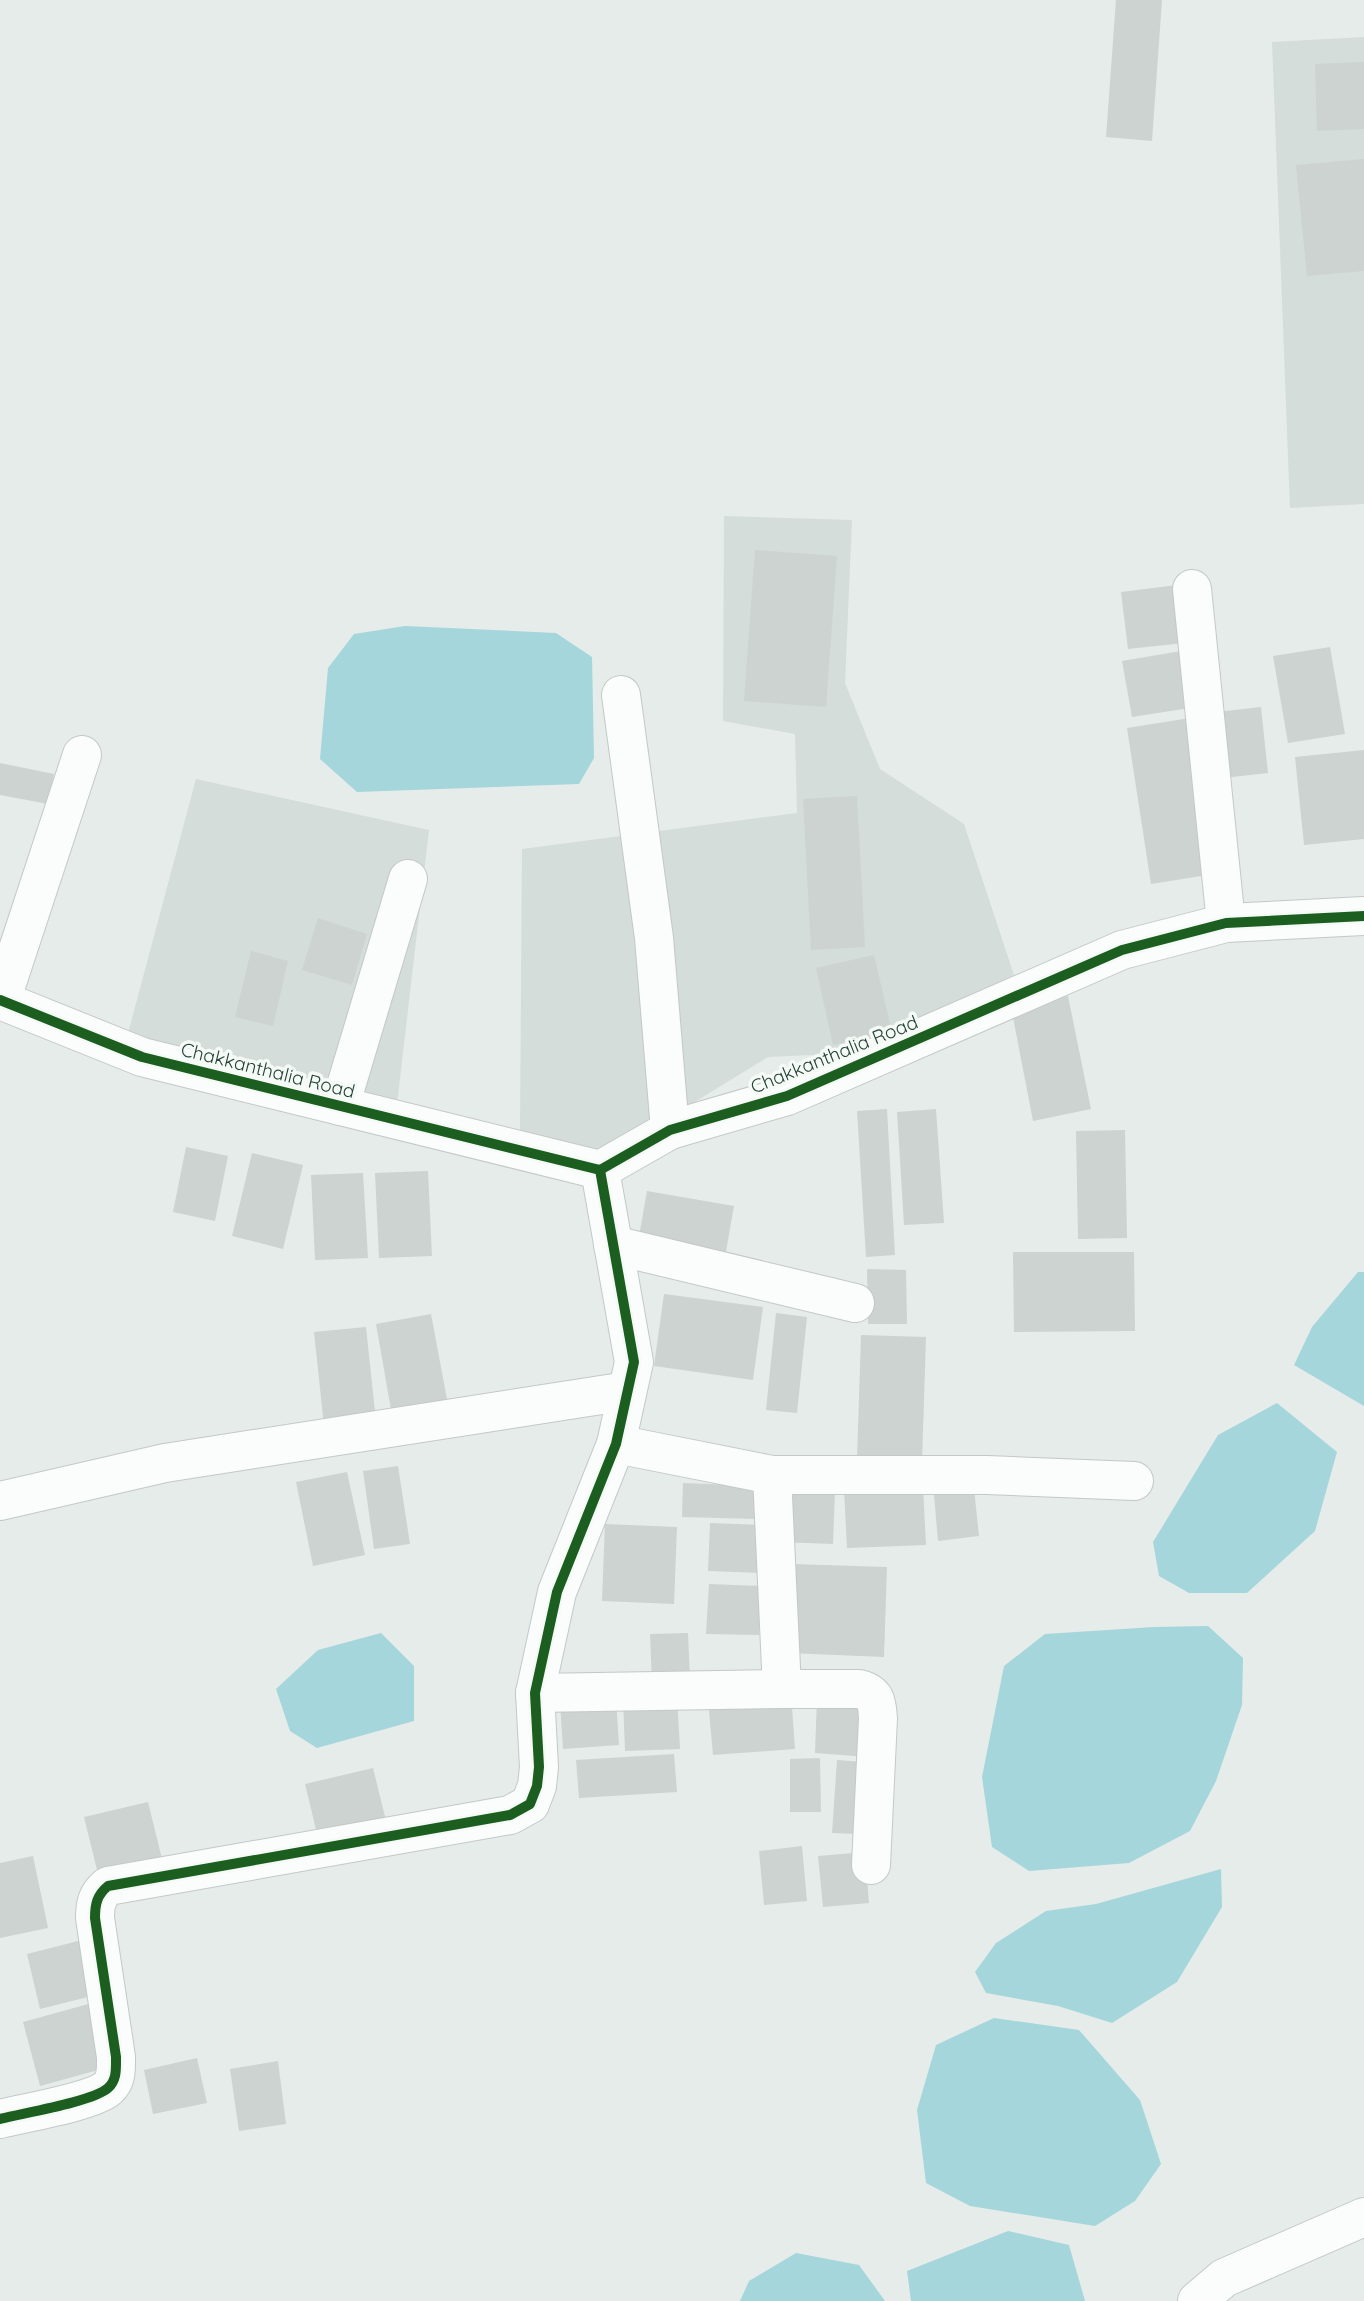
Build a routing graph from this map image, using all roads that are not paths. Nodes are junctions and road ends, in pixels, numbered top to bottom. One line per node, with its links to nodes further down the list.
1 (1192, 589): 6 (street)
2 (621, 695): 9 (street)
3 (82, 755): 7 (street)
4 (408, 879): 8 (street)
5 (1364, 916): 6 (street, Chakkanthalia Road)
6 (1226, 923): 9 (street, Chakkanthalia Road)
7 (0, 1001): 8 (street, Chakkanthalia Road)
8 (340, 1106): 10 (street, Chakkanthalia Road)
9 (670, 1130): 10 (street, Chakkanthalia Road)
10 (600, 1170): 11 (street)
11 (613, 1245): 12 (street); 13 (street)
12 (855, 1303)
13 (627, 1391): 14 (street); 17 (street)
14 (616, 1444): 15 (street); 19 (street)
15 (772, 1475): 16 (street); 18 (street)
16 (1134, 1481)
17 (0, 1501)
18 (782, 1689): 19 (street); 20 (street)
19 (535, 1693): 21 (street)
20 (871, 1865)
21 (0, 2119)
22 (1364, 2217): 23 (street)
23 (1197, 2301)

